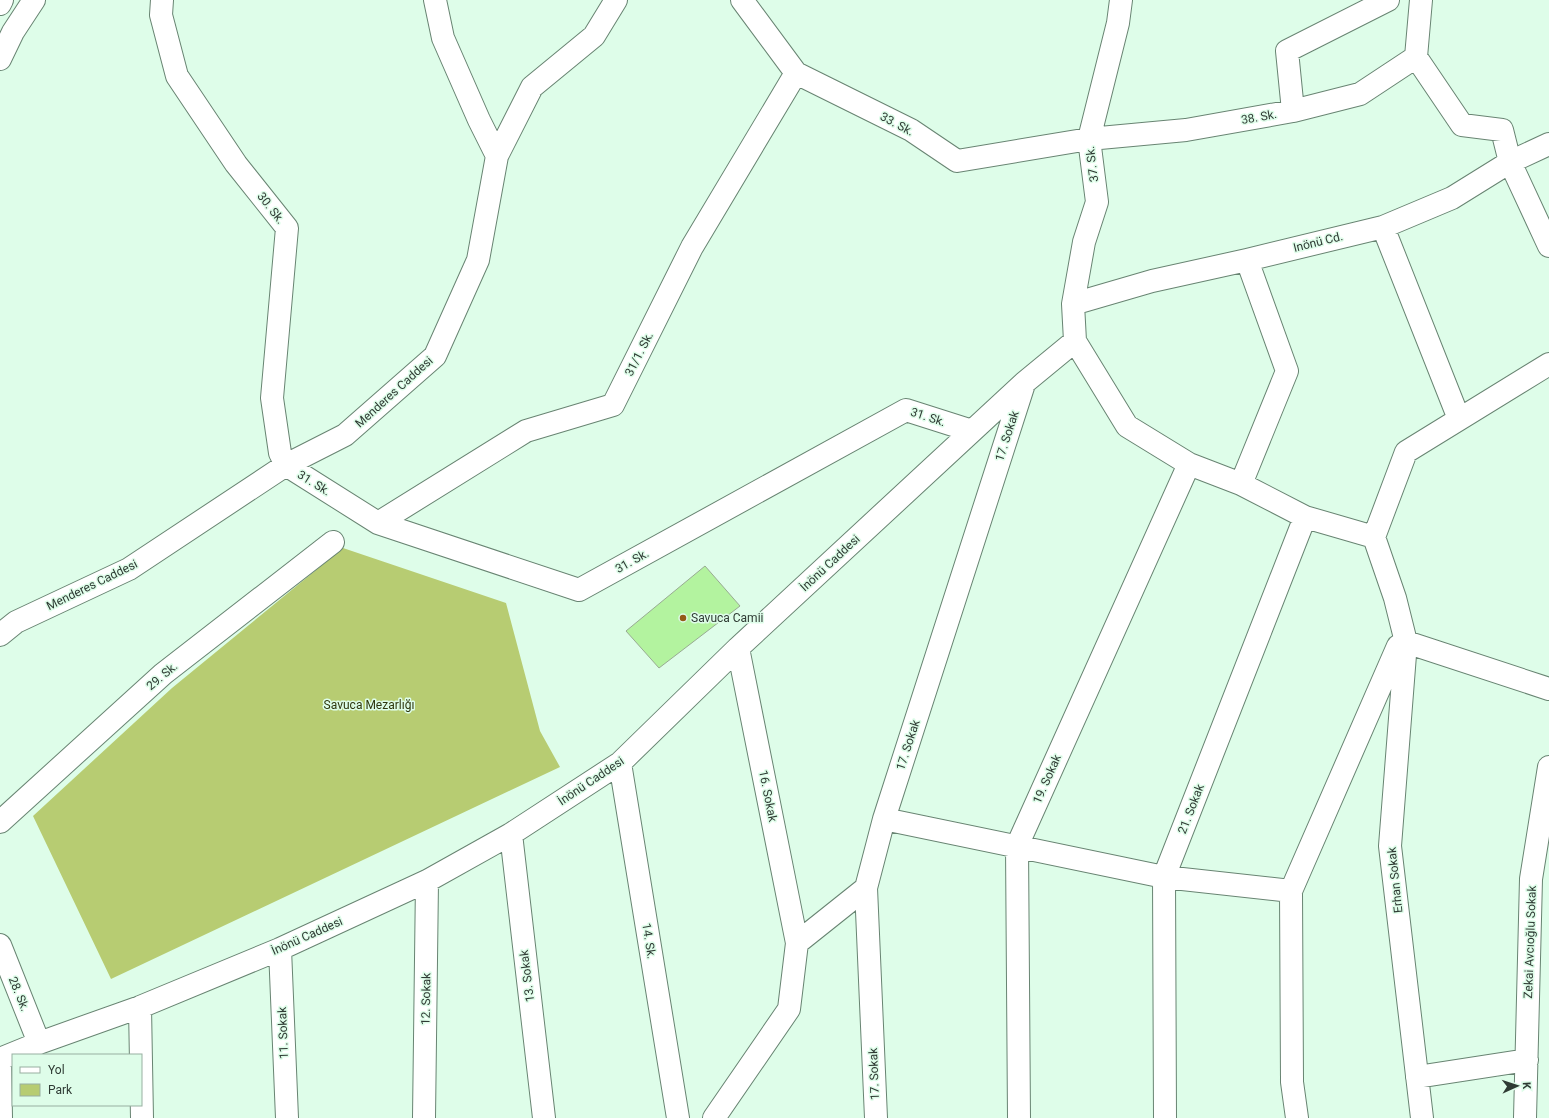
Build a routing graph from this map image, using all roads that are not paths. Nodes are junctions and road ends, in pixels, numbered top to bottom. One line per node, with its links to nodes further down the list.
1 (2, 0): 10 (street)
2 (34, 0): 12 (street)
3 (162, 0): 29 (street, 30. Sk.)
4 (435, 0): 17 (street)
5 (616, 0): 17 (street, Menderes Caddesi)
6 (1121, 0): 15 (street, 37. Sk.)
7 (1388, 0): 14 (street)
8 (1420, 0): 11 (street)
9 (746, 1): 13 (street, 33. Sk.)
10 (0, 4)
11 (1416, 57): 14 (street, 38. Sk.); 18 (street)
12 (0, 58)
13 (796, 73): 15 (street, 33. Sk.); 32 (street, 31/1. Sk.)
14 (1293, 111): 15 (street, 38. Sk.)
15 (1089, 139): 22 (street, 37. Sk.)
16 (1549, 144): 18 (street, Inönü Cd.)
17 (497, 156): 29 (street, Menderes Caddesi)
18 (1510, 162): 19 (street, Inönü Cd.); 20 (street)
19 (1383, 227): 21 (street, Inönü Cd.); 26 (street)
20 (1549, 246)
21 (1248, 260): 22 (street, Inönü Cd.); 30 (street)
22 (1073, 304): 23 (street, 37. Sk.)
23 (1075, 341): 25 (street, İnönü Caddesi); 28 (street)
24 (1549, 364): 26 (street)
25 (1024, 383): 27 (street, İnönü Caddesi); 41 (street, 17. Sokak)
26 (1459, 419): 33 (street)
27 (972, 431): 32 (street, 31. Sk.); 37 (street, İnönü Caddesi)
28 (1189, 464): 30 (street); 44 (street, 19. Sokak)
29 (286, 465): 32 (street, 31. Sk.); 35 (street, Menderes Caddesi)
30 (1241, 484): 31 (street)
31 (1305, 517): 33 (street); 45 (street, 21. Sokak)
32 (378, 523)
33 (1374, 537): 36 (street, Erhan Sokak)
34 (333, 542): 42 (street, 29. Sk.)
35 (0, 635)
36 (1406, 642): 38 (street); 48 (street); 59 (street, Erhan Sokak)
37 (738, 648): 39 (street, İnönü Caddesi); 49 (street, 16. Sokak)
38 (1549, 689)
39 (620, 763): 43 (street, İnönü Caddesi); 66 (street, 14. Sk.)
40 (1549, 767): 58 (street, Zekai Avcıoğlu Sokak)
41 (884, 819): 44 (street); 47 (street, 17. Sokak)
42 (0, 822)
43 (511, 834): 46 (street, İnönü Caddesi); 65 (street, 13. Sokak)
44 (1017, 846): 45 (street); 69 (street, 19. Sokak)
45 (1164, 877): 48 (street); 70 (street, 21. Sokak)
46 (427, 881): 51 (street, İnönü Caddesi); 64 (street, 12. Sokak)
47 (866, 888): 49 (street); 68 (street, 17. Sokak)
48 (1291, 891): 71 (street)
49 (797, 943): 67 (street, 16. Sokak)
50 (0, 945): 53 (street, 28. Sk.)
51 (280, 949): 52 (street, İnönü Caddesi); 63 (street, 11. Sokak)
52 (140, 1007): 53 (street, İnönü Caddesi); 56 (street)
53 (39, 1043): 54 (street, İnönü Caddesi)
54 (12, 1054)
55 (12, 1054): 57 (street, İnönü Caddesi)
56 (141, 1054)
57 (0, 1059): 61 (street)
58 (1527, 1060): 59 (street); 73 (street, Zekai Avcıoğlu Sokak)
59 (1417, 1077): 72 (street, Erhan Sokak)
60 (142, 1106): 62 (street)
61 (2, 1118)
62 (142, 1118)
63 (287, 1118)
64 (424, 1118)
65 (544, 1118)
66 (678, 1118)
67 (714, 1118)
68 (876, 1118)
69 (1019, 1118)
70 (1165, 1118)
71 (1297, 1118)
72 (1422, 1118)
73 (1525, 1118)

